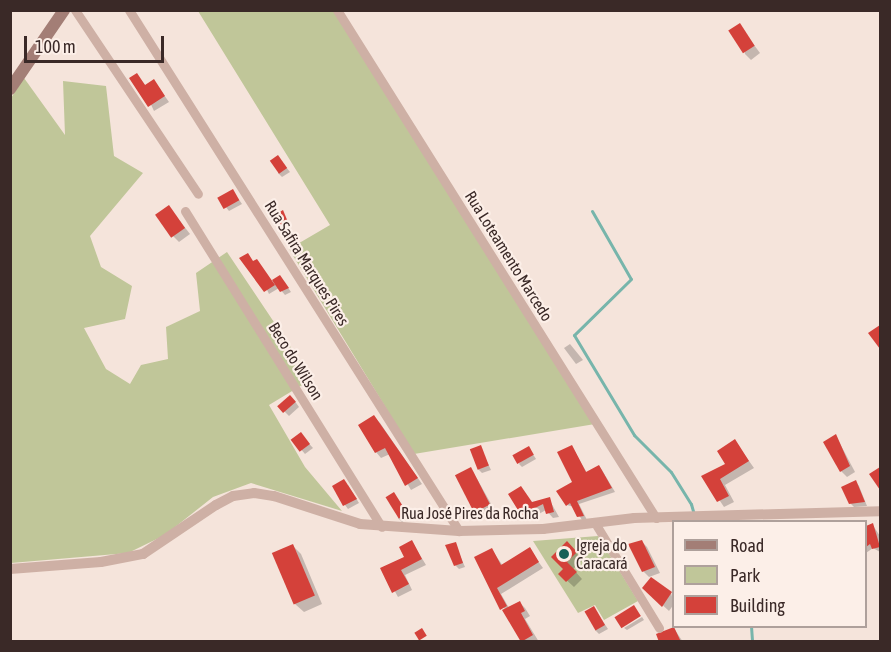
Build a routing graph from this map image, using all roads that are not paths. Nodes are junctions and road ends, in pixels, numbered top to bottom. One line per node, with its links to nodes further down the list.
1 (64, 10): 5 (main road)
2 (75, 10): 6 (street)
3 (129, 10): 12 (street, Rua Safira Marques Pires)
4 (337, 10): 9 (street, Rua Loteamento Marcedo)
5 (10, 88)
6 (198, 194)
7 (184, 211): 11 (street, Beco do Wilson)
8 (880, 511): 9 (street, Rua José Pires da Rocha)
9 (656, 518): 10 (street, Rua José Pires da Rocha)
10 (595, 523): 12 (street, Rua José Pires da Rocha); 14 (street)
11 (382, 527): 12 (street, Rua José Pires da Rocha); 13 (street, Rua José Pires da Rocha)
12 (459, 531)
13 (10, 569)
14 (659, 628)

